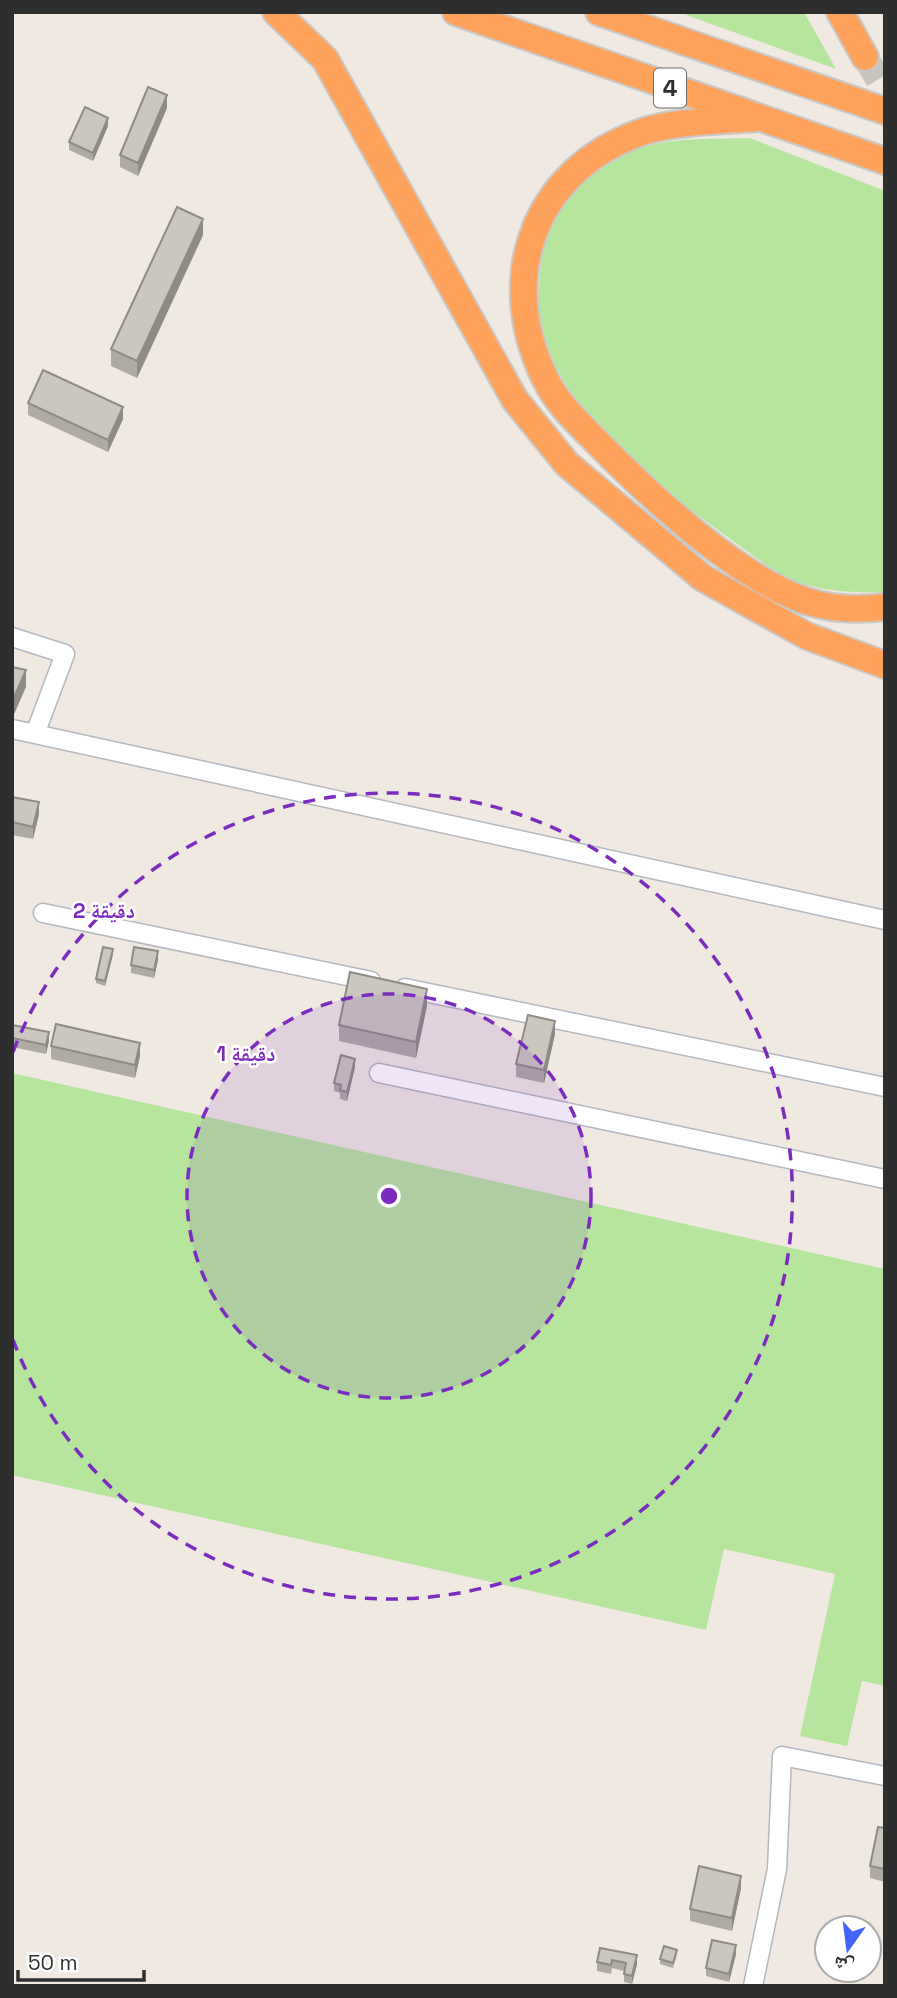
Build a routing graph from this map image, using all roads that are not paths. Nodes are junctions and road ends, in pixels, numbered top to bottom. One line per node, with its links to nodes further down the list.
1 (276, 12): 11 (highway)
2 (456, 12): 7 (highway, 4)
3 (599, 12): 6 (highway, 4)
4 (839, 12): 5 (highway)
5 (865, 57)
6 (885, 111)
7 (757, 118): 8 (highway, 4); 9 (highway)
8 (885, 162)
9 (885, 607)
10 (12, 637): 13 (street)
11 (885, 665)
12 (12, 729): 13 (street)
13 (35, 734): 15 (street)
14 (43, 913): 17 (street)
15 (885, 920)
16 (379, 1073): 18 (street)
17 (885, 1087)
18 (885, 1179)
19 (885, 1776): 20 (street)
20 (753, 1986)

